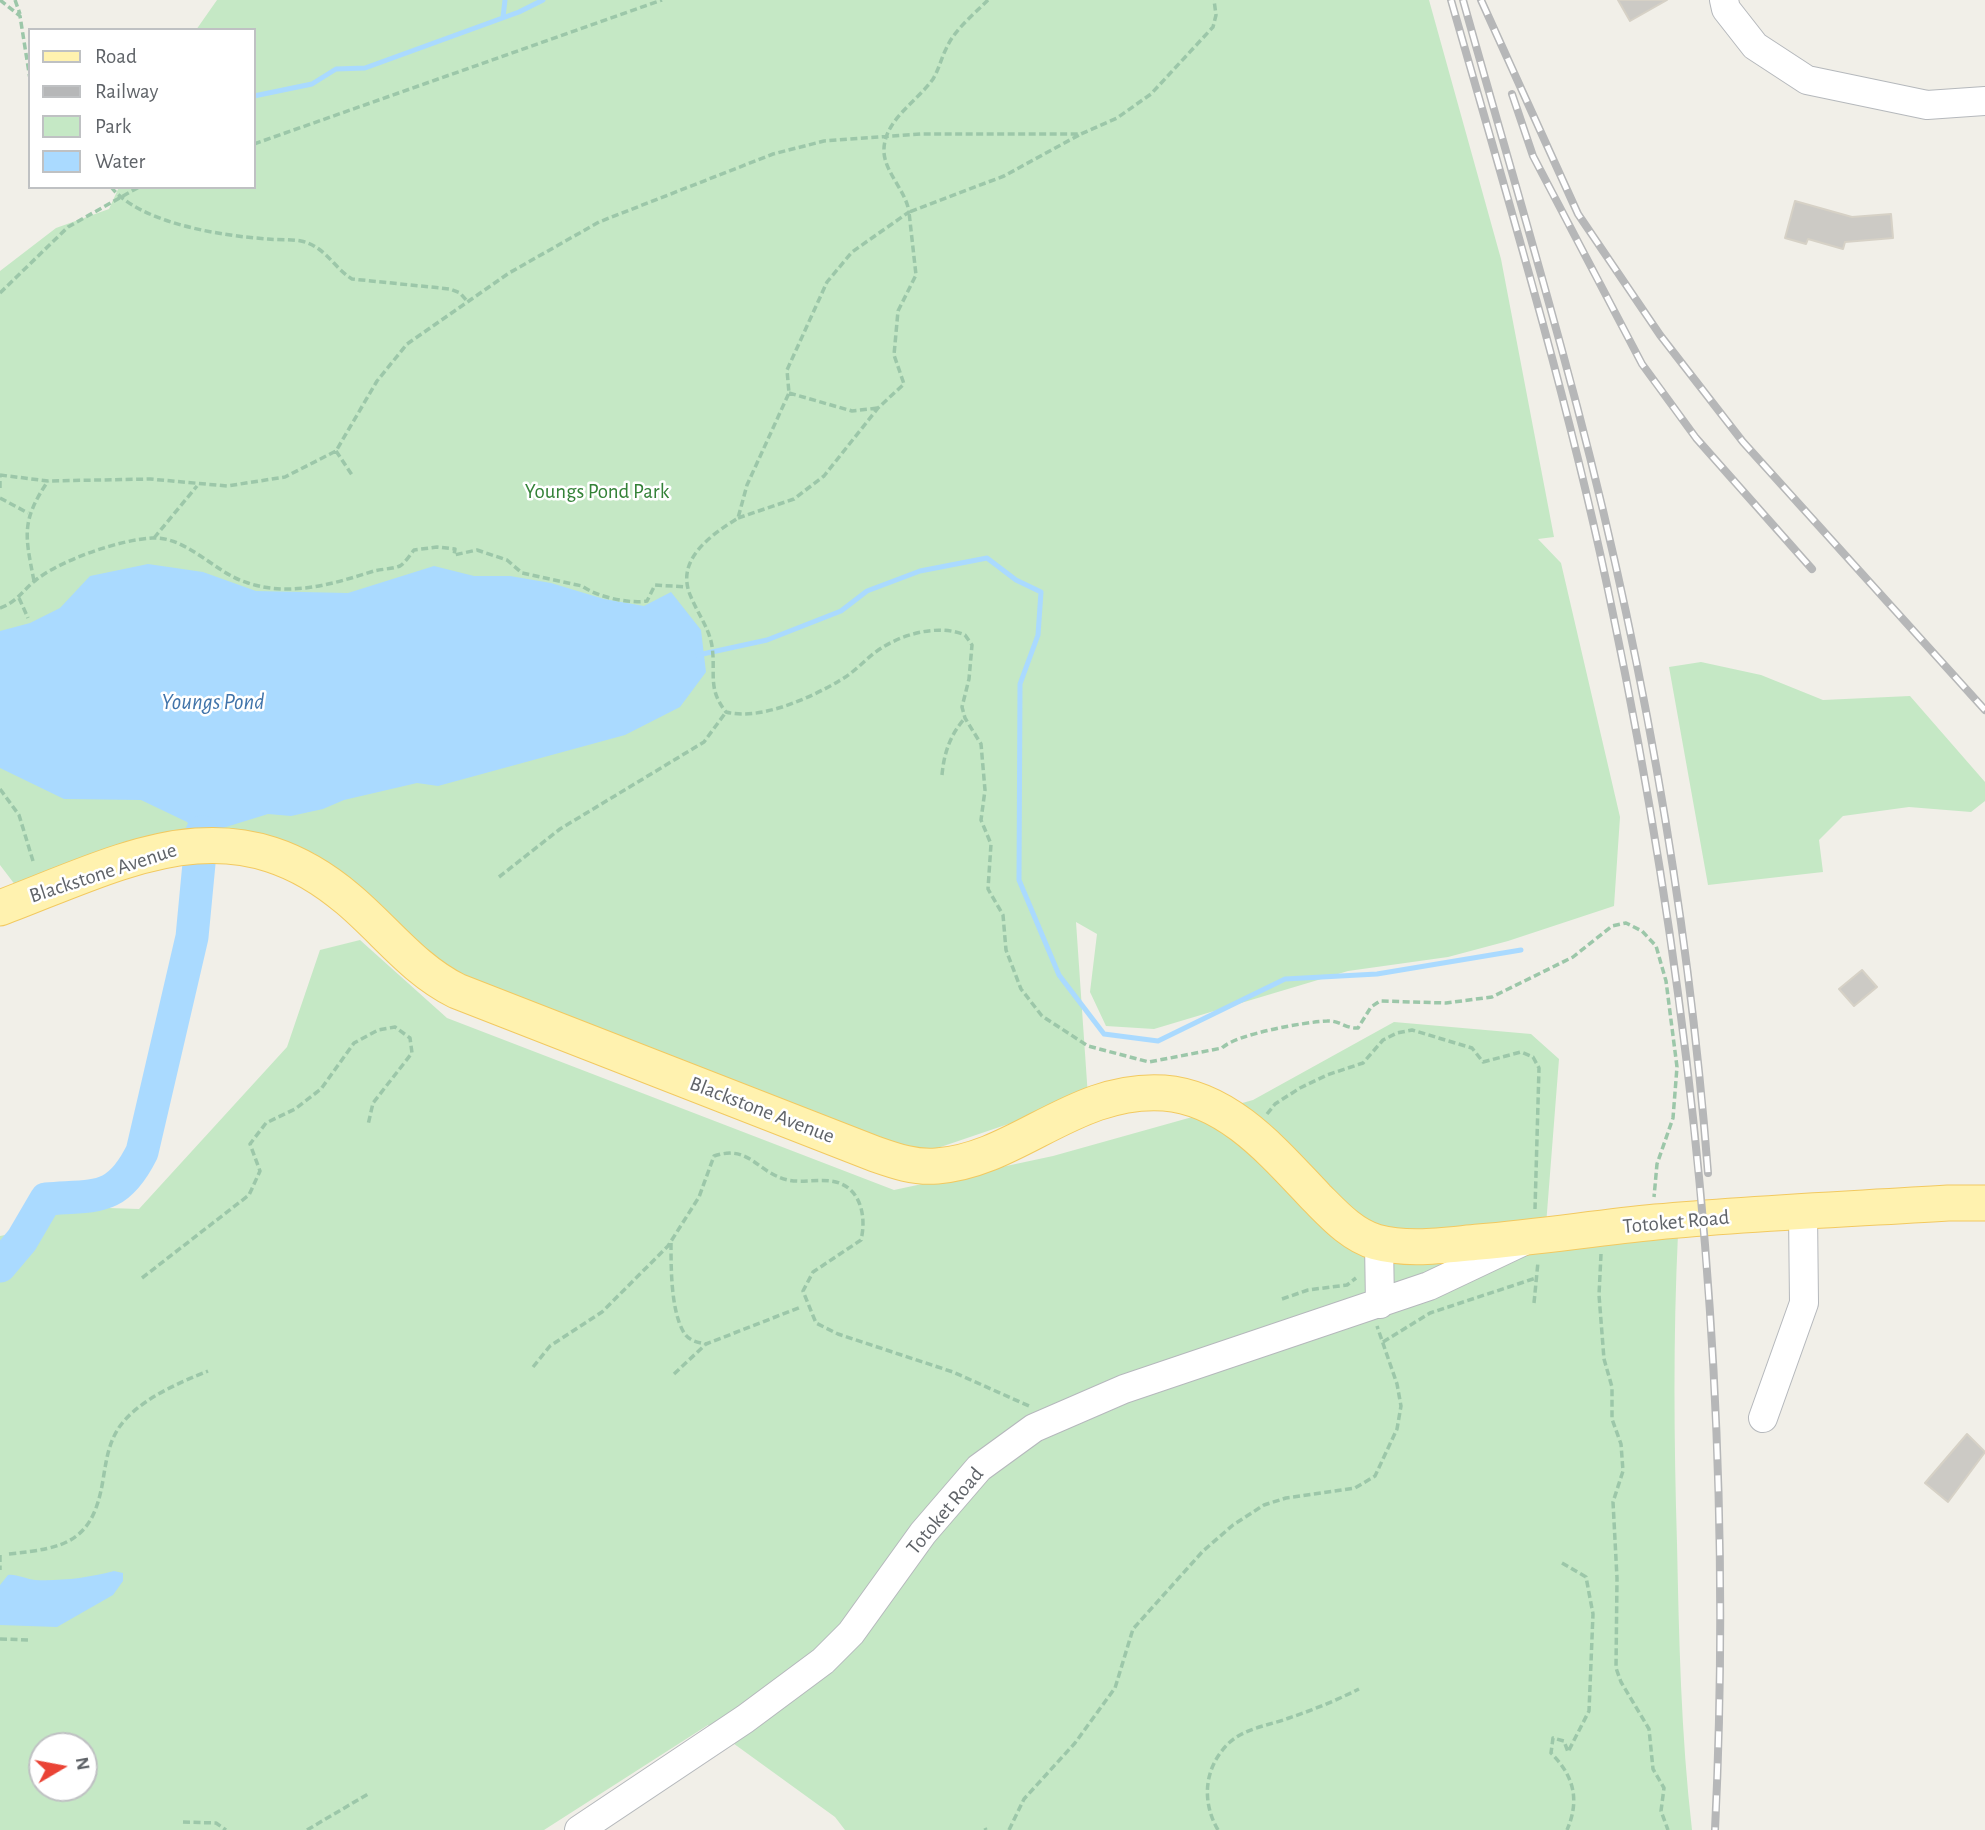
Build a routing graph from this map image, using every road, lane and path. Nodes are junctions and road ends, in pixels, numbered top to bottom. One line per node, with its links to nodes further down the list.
1 (0, 0): 7 (path)
2 (15, 0): 7 (path)
3 (662, 0): 12 (path)
4 (988, 0): 11 (path)
5 (1214, 0): 10 (path)
6 (1724, 0): 9 (street)
7 (20, 16): 8 (path)
8 (28, 66)
9 (1985, 101)
10 (1081, 134): 11 (path); 16 (path)
11 (887, 135): 16 (path); 18 (path)
12 (256, 143)
13 (113, 189): 15 (path)
14 (135, 189): 15 (path)
15 (119, 197): 17 (path); 18 (path)
16 (909, 212): 19 (path); 20 (path)
17 (0, 293)
18 (467, 301): 21 (path)
19 (789, 393): 20 (path); 29 (path)
20 (878, 408): 29 (path)
21 (336, 451): 23 (path); 25 (path)
22 (0, 475): 24 (path); 26 (path)
23 (352, 475)
24 (48, 481): 25 (path); 28 (path)
25 (197, 485): 30 (path)
26 (0, 488)
27 (0, 498): 28 (path)
28 (29, 513): 31 (path)
29 (738, 518): 32 (path)
30 (154, 538): 31 (path); 32 (path)
31 (34, 581): 33 (path)
32 (687, 587): 36 (path)
33 (19, 598): 34 (path); 35 (path)
34 (0, 608)
35 (28, 618)
36 (726, 712): 37 (path); 41 (path)
37 (965, 718): 38 (path); 47 (path)
38 (942, 775)
39 (0, 789): 40 (path)
40 (33, 861)
41 (499, 877)
42 (0, 908): 51 (main road, Blackstone Avenue)
43 (1268, 1124): 49 (path)
44 (368, 1125): 53 (path)
45 (1985, 1203): 46 (main road, Totoket Road)
46 (1803, 1212): 47 (main road, Totoket Road); 65 (street)
47 (1649, 1223): 48 (main road, Totoket Road)
48 (1601, 1228): 49 (main road, Totoket Road); 81 (path)
49 (1532, 1238): 51 (main road, Blackstone Avenue); 54 (path); 58 (street, Totoket Road)
50 (671, 1241): 60 (path); 61 (path); 64 (path)
51 (1379, 1243): 58 (street)
52 (1359, 1275): 55 (path)
53 (142, 1278)
54 (1536, 1278): 56 (path); 59 (path)
55 (1282, 1299)
56 (1534, 1303)
57 (801, 1307): 60 (path)
58 (1377, 1310): 59 (path); 77 (street, Totoket Road)
59 (1382, 1342): 78 (path)
60 (706, 1344): 63 (path)
61 (533, 1367)
62 (208, 1371): 66 (path)
63 (674, 1374)
64 (1037, 1409)
65 (1763, 1418)
66 (9, 1554)
67 (0, 1555): 69 (path)
68 (1562, 1563): 80 (path)
69 (0, 1570)
70 (0, 1639): 71 (path)
71 (31, 1640)
72 (1359, 1689): 79 (path)
73 (368, 1794): 76 (path)
74 (183, 1822): 75 (path)
75 (226, 1830)
76 (307, 1830)
77 (579, 1830)
78 (1009, 1830)
79 (1218, 1830)
80 (1567, 1830)
81 (1668, 1830)

